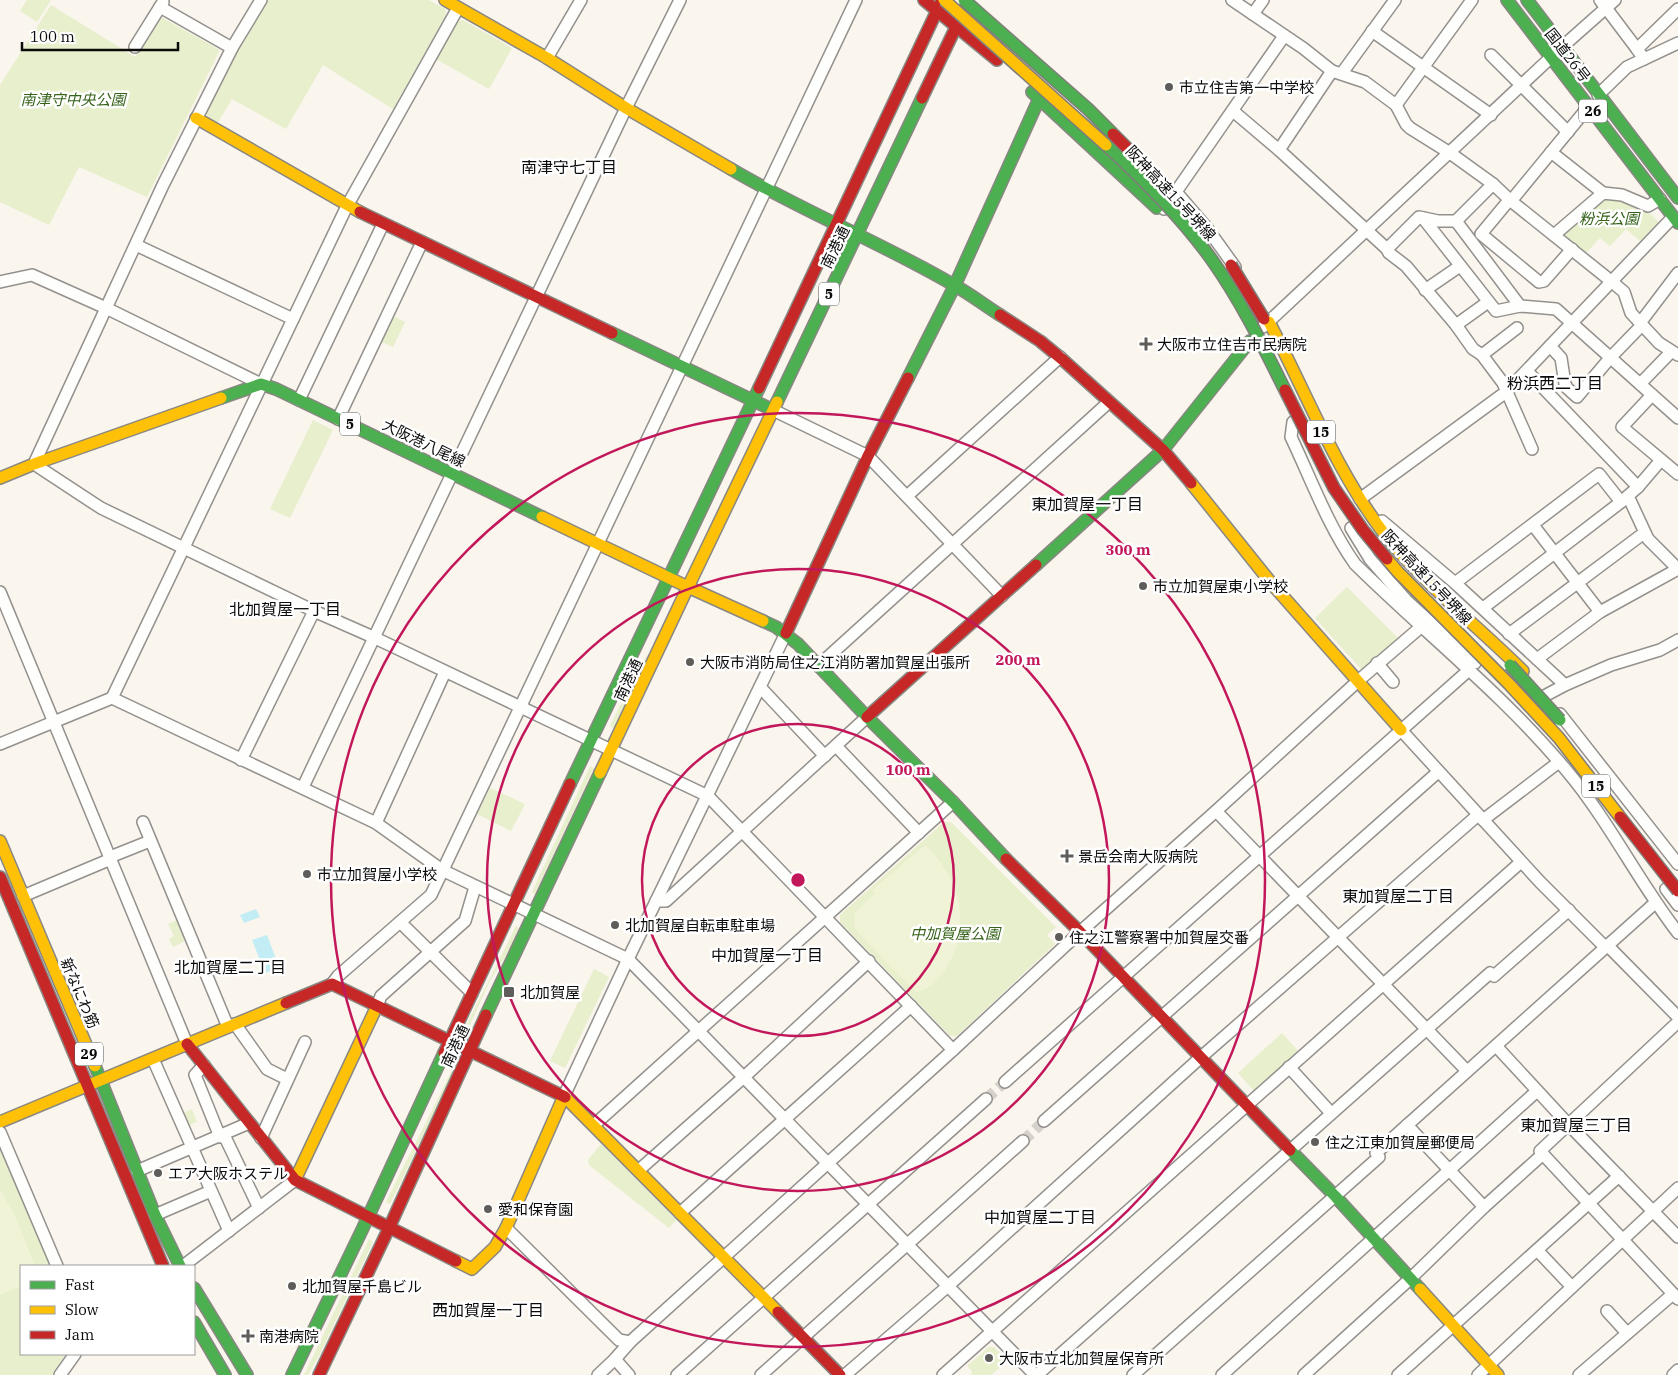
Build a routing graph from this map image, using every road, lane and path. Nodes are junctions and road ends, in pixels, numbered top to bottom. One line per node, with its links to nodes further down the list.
1 (262, 0): 28 (street)
2 (445, 0): 19 (main road)
3 (468, 0): 19 (street)
4 (581, 0): 31 (street)
5 (680, 0): 41 (street)
6 (856, 0): 50 (street)
7 (924, 0): 18 (main road)
8 (964, 0): 178 (main road, 阪神高速15号堺線 / 15, bridge)
9 (969, 0): 22 (main road, 南港通 / 5); 52 (main road)
10 (1232, 0): 21 (street)
11 (1263, 0): 21 (street)
12 (1395, 0): 23 (street)
13 (1472, 0): 34 (street)
14 (1507, 0): 32 (main road, 国道26号 / 26)
15 (1527, 0): 26 (main road, 国道26号 / 26)
16 (162, 3): 27 (street); 28 (street)
17 (1607, 3): 26 (street); 29 (street)
18 (941, 4): 22 (main road); 62 (main road, 南港通 / 5); 182 (main road, 阪神高速15号堺線 / 15, bridge)
19 (460, 9): 31 (main road); 56 (street)
20 (1678, 9): 29 (street)
21 (1254, 14): 24 (street)
22 (957, 26): 38 (main road); 64 (main road, 南港通 / 5)
23 (1372, 31): 34 (street); 35 (street)
24 (1284, 36): 35 (street); 42 (street)
25 (1678, 43): 33 (street)
26 (1562, 47): 32 (street); 37 (main road, 国道26号 / 26)
27 (135, 48)
28 (232, 48): 44 (street)
29 (1636, 49): 33 (street)
30 (1491, 55): 36 (street)
31 (547, 58): 41 (main road)
32 (1551, 59): 36 (street); 40 (main road, 国道26号 / 26)
33 (1644, 59): 37 (street)
34 (1423, 68): 39 (street); 43 (street)
35 (1337, 72): 39 (street); 46 (street)
36 (1522, 86): 43 (street); 45 (street)
37 (1598, 96): 53 (main road, 国道26号 / 26)
38 (1039, 99): 57 (main road); 74 (main road)
39 (1396, 105): 48 (street)
40 (1589, 106): 45 (street); 54 (main road, 国道26号 / 26)
41 (626, 108): 50 (main road); 76 (street)
42 (1233, 111): 46 (street); 52 (street)
43 (1490, 115): 48 (street)
44 (196, 118): 56 (main road); 67 (street)
45 (1568, 132): 47 (street)
46 (1279, 150): 63 (street)
47 (1551, 152): 51 (street); 55 (street)
48 (1450, 153): 49 (street); 63 (street)
49 (1493, 184): 55 (street); 60 (street)
50 (766, 190): 62 (main road); 92 (street)
51 (1603, 192): 54 (street); 65 (street)
52 (1177, 193): 57 (street); 81 (street)
53 (1678, 198)
54 (1660, 199): 59 (main road, 国道26号 / 26)
55 (1510, 200): 65 (street); 69 (street)
56 (347, 206): 61 (main road); 80 (street)
57 (1162, 213): 86 (main road)
58 (1423, 218): 60 (street); 68 (street); 70 (street)
59 (1676, 220): 72 (street)
60 (1456, 221): 78 (street)
61 (383, 224): 66 (main road); 98 (street)
62 (835, 224): 64 (main road); 99 (main road, 南港通 / 5)
63 (1367, 231): 68 (street); 81 (street)
64 (857, 234): 74 (main road); 101 (main road, 南港通 / 5)
65 (1554, 235): 69 (street)
66 (422, 242): 76 (main road); 103 (street)
67 (136, 245): 79 (street); 80 (street)
68 (1387, 249): 75 (street)
69 (1572, 249): 72 (street)
70 (1460, 266): 75 (street); 77 (street)
71 (1678, 273): 83 (street)
72 (1611, 281): 82 (street); 83 (street)
73 (0, 282): 79 (street)
74 (955, 285): 90 (main road); 107 (main road)
75 (1425, 290): 84 (street)
76 (536, 297): 92 (main road); 110 (street)
77 (1488, 302): 78 (street); 84 (street)
78 (1520, 306): 82 (street)
79 (106, 308): 94 (street); 109 (street)
80 (293, 320): 94 (street)
81 (1269, 322): 86 (street); 115 (main road)
82 (1571, 323): 87 (street); 91 (street)
83 (1641, 324): 88 (street); 91 (street)
84 (1456, 325): 89 (street)
85 (1517, 328): 89 (street)
86 (1250, 341): 104 (main road); 106 (main road)
87 (1550, 346): 91 (street); 93 (street)
88 (1675, 354): 95 (street)
89 (1482, 355): 96 (street)
90 (1060, 357): 100 (main road); 114 (street)
91 (1610, 358): 95 (street)
92 (682, 366): 99 (main road); 120 (street)
93 (1527, 371): 96 (street); 113 (street)
94 (261, 384): 98 (main road, 大阪港八尾線 / 5); 109 (main road); 122 (street)
95 (1640, 384): 97 (street)
96 (1506, 392): 105 (street); 115 (street)
97 (1652, 395): 102 (street); 108 (street)
98 (299, 400): 103 (main road, 大阪港八尾線 / 5)
99 (752, 401): 101 (main road); 125 (main road, 南港通 / 5)
100 (1109, 402): 106 (main road); 121 (street)
101 (773, 410): 107 (street); 128 (main road, 南港通 / 5)
102 (1678, 418)
103 (338, 419): 110 (main road, 大阪港八尾線 / 5)
104 (1293, 422): 134 (street); 151 (street)
105 (1532, 449)
106 (1163, 450): 130 (main road); 144 (main road)
107 (868, 456): 114 (street); 135 (main road)
108 (1661, 460): 111 (street); 113 (street)
109 (34, 464): 112 (main road); 122 (street)
110 (452, 473): 120 (main road, 大阪港八尾線 / 5); 137 (street)
111 (1678, 474)
112 (0, 478)
113 (1638, 487): 116 (street)
114 (907, 496): 121 (street)
115 (1360, 499): 117 (main road)
116 (1625, 499): 118 (street); 119 (street); 123 (street)
117 (1367, 509): 127 (street); 148 (main road)
118 (1533, 525): 123 (street); 127 (street)
119 (1644, 533): 124 (street); 126 (street)
120 (598, 544): 125 (main road, 大阪港八尾線 / 5); 150 (street)
121 (953, 544): 130 (street); 141 (street)
122 (184, 548): 132 (street); 149 (street)
123 (1555, 553): 126 (street); 131 (street)
124 (1678, 569): 133 (street)
125 (669, 577): 128 (main road, 大阪港八尾線 / 5); 155 (main road, 南港通)
126 (1577, 582): 133 (street); 136 (street)
127 (1455, 583): 131 (street)
128 (688, 587): 135 (main road, 大阪港八尾線); 158 (main road, 南港通)
129 (0, 592): 153 (street)
130 (1002, 596): 152 (main road)
131 (1483, 608): 136 (street)
132 (314, 611): 137 (street); 160 (street)
133 (1600, 612): 139 (street)
134 (1422, 626): 140 (street); 142 (street)
135 (786, 633): 141 (main road, 大阪港八尾線); 147 (street)
136 (1509, 634): 139 (street)
137 (374, 638): 143 (street); 163 (street)
138 (1678, 640): 146 (street)
139 (1537, 659): 146 (street)
140 (1378, 664): 144 (street); 145 (street)
141 (818, 666): 152 (main road, 大阪港八尾線)
142 (1469, 670): 151 (street); 154 (street)
143 (445, 672): 150 (street); 169 (street)
144 (1358, 681): 154 (main road); 166 (street)
145 (1393, 682)
146 (1565, 685): 148 (street)
147 (760, 687): 159 (street); 164 (street)
148 (1545, 695): 151 (street); 177 (street)
149 (112, 698): 153 (street); 160 (street)
150 (520, 706): 155 (street); 179 (street)
151 (1519, 711): 161 (street); 189 (street)
152 (867, 717): 157 (street); 165 (main road, 大阪港八尾線)
153 (54, 722): 156 (street); 175 (street)
154 (1401, 730): 162 (street); 174 (street)
155 (591, 740): 158 (street); 188 (main road, 南港通)
156 (0, 744)
157 (836, 746): 159 (street); 171 (street)
158 (612, 750): 164 (street); 191 (main road, 南港通)
159 (825, 756): 170 (street)
160 (241, 760): 163 (street)
161 (1559, 762): 167 (street); 187 (street)
162 (1438, 772): 167 (street); 184 (street)
163 (303, 787): 169 (street)
164 (708, 796): 170 (street); 185 (street)
165 (953, 802): 171 (street); 194 (main road, 大阪港八尾線)
166 (1216, 811): 174 (street); 194 (street)
167 (1481, 818): 176 (street); 196 (street)
168 (142, 822): 173 (street)
169 (376, 822): 179 (street)
170 (742, 831): 185 (street); 192 (street)
171 (919, 833): 192 (street)
172 (0, 841): 183 (main road, 新なにわ筋 / 29)
173 (150, 841): 175 (street); 210 (street)
174 (1259, 856): 184 (street); 201 (street)
175 (111, 858): 183 (street); 215 (street)
176 (1521, 862): 190 (street); 203 (street)
177 (1678, 864)
178 (1678, 869)
179 (442, 870): 181 (street); 193 (street)
180 (0, 877): 186 (main road, 新なにわ筋 / 29)
181 (475, 887): 188 (street); 198 (street)
182 (1678, 891)
183 (23, 896): 226 (main road, 新なにわ筋 / 29)
184 (1298, 897): 196 (street); 208 (street)
185 (656, 901): 199 (street)
186 (5, 903): 228 (main road, 新なにわ筋 / 29)
187 (1655, 903): 195 (street); 197 (street)
188 (513, 904): 191 (street); 204 (main road, 南港通)
189 (1678, 905)
190 (1569, 910): 197 (street); 211 (street)
191 (535, 914): 199 (street); 217 (main road, 南港通)
192 (826, 917): 200 (street); 212 (street)
193 (400, 922): 198 (street); 202 (street)
194 (1080, 932): 201 (main road, 大阪港八尾線); 218 (street)
195 (1678, 933)
196 (1337, 937): 203 (street); 219 (street)
197 (1608, 946): 207 (street); 216 (street)
198 (431, 952): 204 (street); 205 (street)
199 (628, 959): 212 (street); 230 (street)
200 (869, 961): 206 (street); 224 (street)
201 (1123, 977): 208 (main road, 大阪港八尾線); 227 (street)
202 (332, 984): 205 (main road); 210 (main road)
203 (1382, 984): 211 (street); 222 (street)
204 (472, 993): 213 (main road, 南港通)
205 (377, 1006): 213 (main road); 253 (main road)
206 (912, 1006): 218 (street); 234 (street)
207 (1678, 1017)
208 (1163, 1018): 219 (main road, 大阪港八尾線); 236 (street)
209 (1678, 1022): 240 (street)
210 (231, 1025): 215 (main road); 225 (street)
211 (1426, 1029): 223 (street); 233 (street)
212 (698, 1030): 224 (street); 238 (street)
213 (450, 1041): 217 (main road); 264 (main road, 南港通)
214 (305, 1042): 225 (street)
215 (187, 1044): 220 (main road); 221 (main road)
216 (1496, 1046): 223 (street); 229 (street)
217 (470, 1050): 230 (main road); 265 (main road, 南港通)
218 (953, 1050): 248 (street)
219 (1200, 1058): 232 (main road, 大阪港八尾線); 279 (street)
220 (153, 1059): 226 (main road); 245 (street)
221 (204, 1065): 237 (main road); 242 (street)
222 (1289, 1067): 232 (street); 233 (street)
223 (1467, 1072): 239 (street)
224 (744, 1077): 234 (street); 249 (street)
225 (287, 1080): 243 (street)
226 (100, 1082): 228 (main road); 251 (main road, 新なにわ筋 / 29)
227 (1005, 1082)
228 (88, 1087): 235 (main road); 275 (main road, 新なにわ筋 / 29)
229 (1537, 1091): 240 (street); 250 (street)
230 (564, 1096): 238 (main road); 266 (main road)
231 (986, 1099): 258 (street)
232 (1247, 1105): 246 (main road, 大阪港八尾線); 287 (street)
233 (1331, 1113): 246 (street)
234 (785, 1120): 248 (street); 262 (street)
235 (0, 1122)
236 (1044, 1122)
237 (249, 1123): 242 (street); 243 (main road)
238 (594, 1125): 249 (main road)
239 (1407, 1125): 250 (street); 256 (street)
240 (1569, 1125): 247 (street); 252 (street)
241 (0, 1132): 274 (street)
242 (222, 1136): 245 (street); 260 (street)
243 (261, 1138): 253 (main road)
244 (1023, 1141): 271 (street)
245 (192, 1148): 251 (street); 255 (street)
246 (1290, 1150): 256 (main road, 大阪港八尾線); 307 (street)
247 (1543, 1154): 257 (street); 259 (street)
248 (827, 1162): 258 (street); 273 (street)
249 (639, 1170): 262 (main road)
250 (1449, 1170): 259 (street); 269 (street)
251 (137, 1171): 263 (main road, 新なにわ筋 / 29)
252 (1619, 1176): 257 (street); 261 (street)
253 (295, 1180): 260 (street); 264 (main road)
254 (1678, 1188): 261 (street)
255 (211, 1191): 263 (street); 267 (street)
256 (1335, 1196): 269 (main road, 大阪港八尾線); 308 (street)
257 (1589, 1203): 270 (street); 272 (street)
258 (868, 1204): 271 (street); 283 (street)
259 (1484, 1207): 278 (street)
260 (259, 1208): 267 (street)
261 (1653, 1211): 268 (street); 270 (street)
262 (680, 1213): 273 (main road)
263 (155, 1215): 276 (main road, 新なにわ筋 / 29)
264 (368, 1217): 265 (main road); 298 (main road, 南港通)
265 (389, 1228): 266 (main road); 299 (main road, 南港通)
266 (506, 1228): 290 (street)
267 (228, 1231): 277 (street)
268 (1678, 1237)
269 (1374, 1238): 278 (main road, 大阪港八尾線); 309 (street)
270 (1622, 1239): 280 (street); 282 (street)
271 (907, 1244): 279 (street); 289 (street)
272 (1537, 1250): 280 (street); 286 (street)
273 (723, 1257): 283 (main road); 290 (street)
274 (58, 1265)
275 (162, 1265)
276 (181, 1265)
277 (183, 1265)
278 (1410, 1279): 286 (main road, 大阪港八尾線); 310 (street)
279 (948, 1286): 287 (street); 305 (street)
280 (1572, 1286): 293 (street)
281 (195, 1290): 297 (main road)
282 (1675, 1296): 288 (street)
283 (764, 1297): 289 (main road); 302 (street)
284 (1607, 1311): 288 (street)
285 (195, 1324): 296 (main road)
286 (1454, 1325): 293 (main road, 大阪港八尾線); 311 (street)
287 (992, 1332): 306 (street); 307 (street)
288 (1627, 1334): 314 (street)
289 (803, 1337): 303 (street); 304 (main road)
290 (630, 1342): 292 (street)
291 (74, 1355): 295 (street)
292 (615, 1359): 300 (street); 301 (street)
293 (1489, 1365): 312 (street); 313 (main road, 大阪港八尾線)
294 (1678, 1370): 315 (street)
295 (60, 1375)
296 (225, 1375)
297 (247, 1375)
298 (292, 1375)
299 (319, 1375)
300 (598, 1375)
301 (629, 1375)
302 (677, 1375)
303 (761, 1375)
304 (840, 1375)
305 (845, 1375)
306 (944, 1375)
307 (1036, 1375)
308 (1133, 1375)
309 (1222, 1375)
310 (1304, 1375)
311 (1398, 1375)
312 (1478, 1375)
313 (1498, 1375)
314 (1579, 1375)
315 (1673, 1375)

